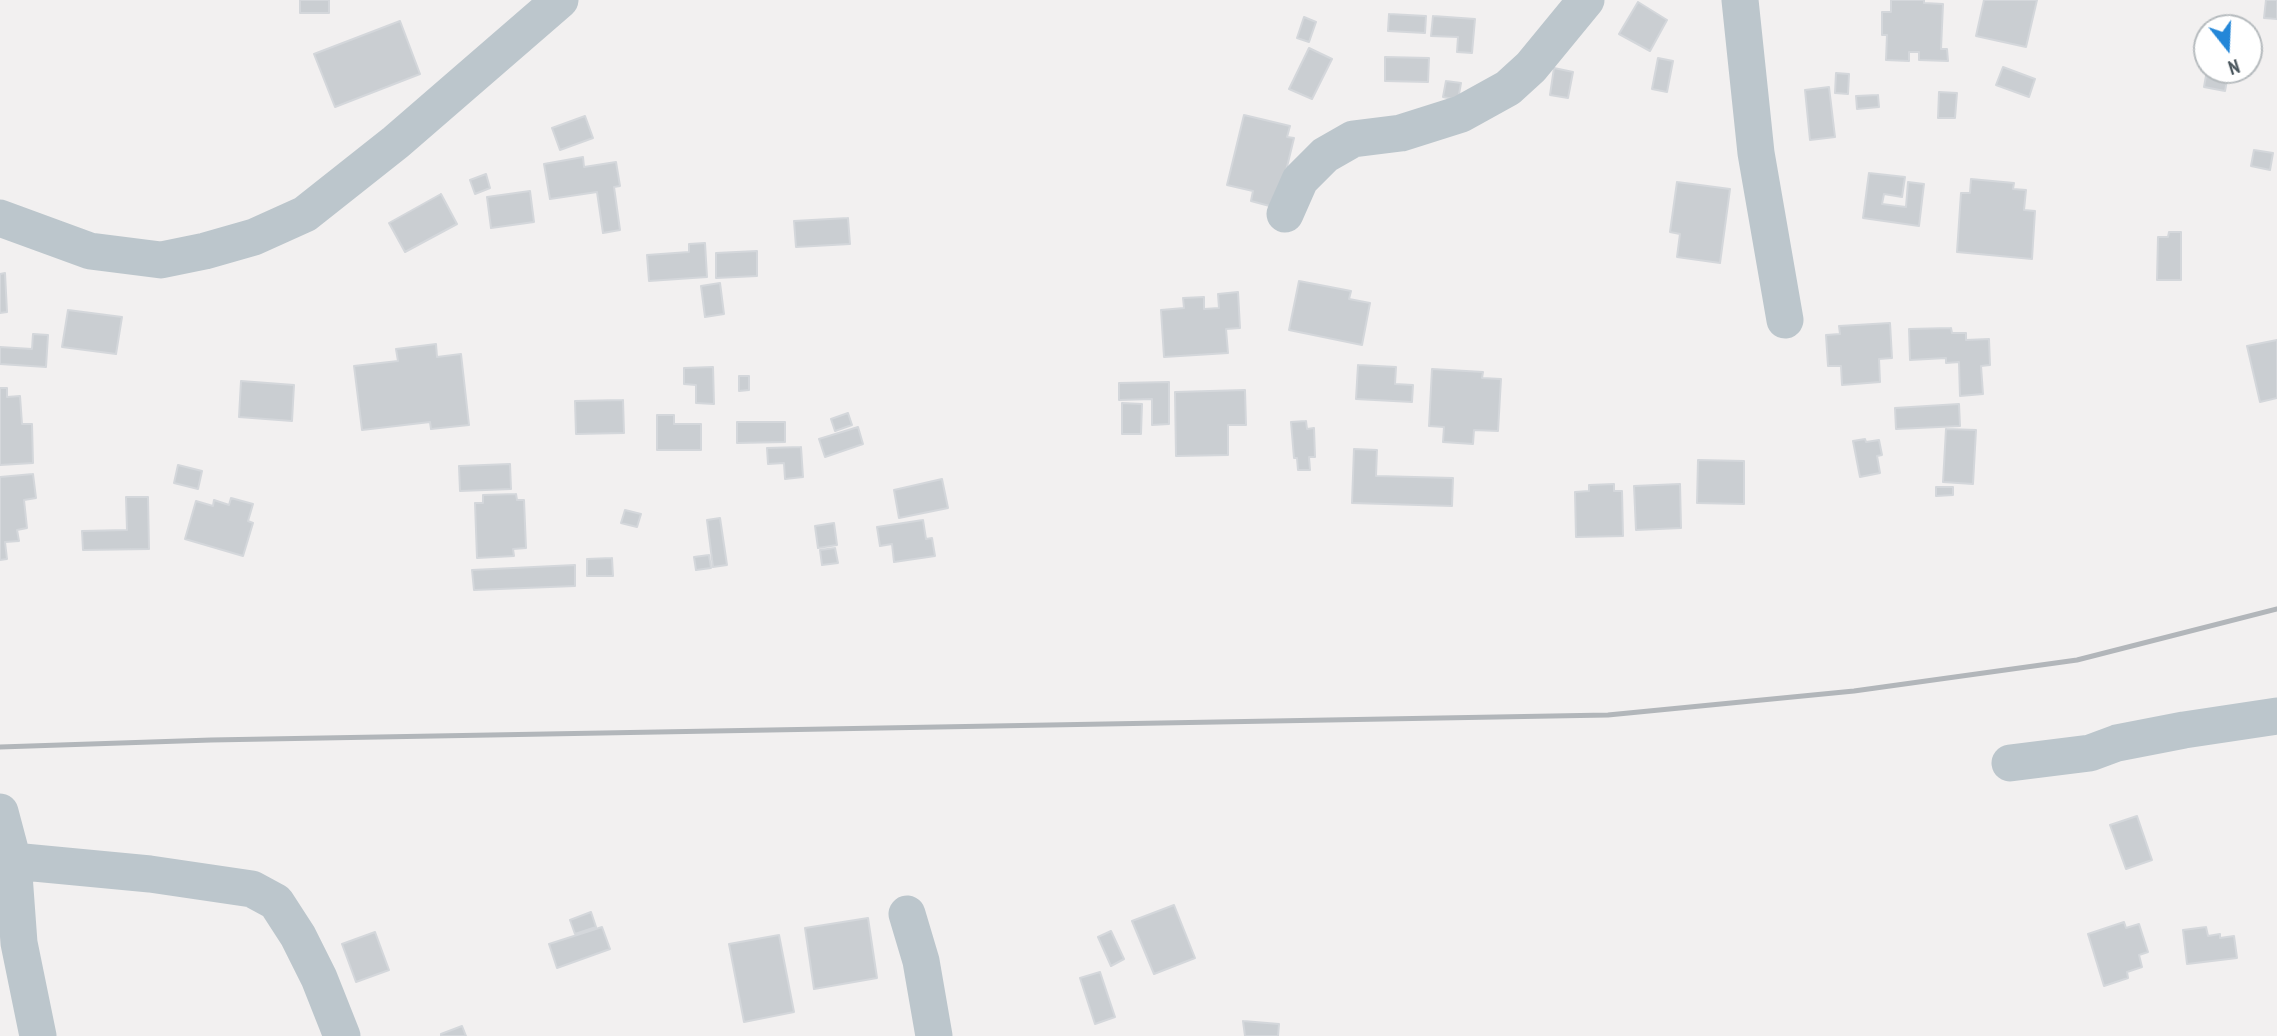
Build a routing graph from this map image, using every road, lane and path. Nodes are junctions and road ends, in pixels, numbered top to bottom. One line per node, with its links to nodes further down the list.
1 (560, 0): 5 (street)
2 (1586, 0): 4 (street)
3 (1741, 0): 6 (street)
4 (1285, 214)
5 (0, 218)
6 (1785, 320)
7 (2277, 716): 8 (street)
8 (2010, 763)
9 (0, 812): 10 (street)
10 (13, 860): 12 (street); 13 (street)
11 (907, 914): 14 (street)
12 (38, 1036)
13 (342, 1036)
14 (934, 1036)

